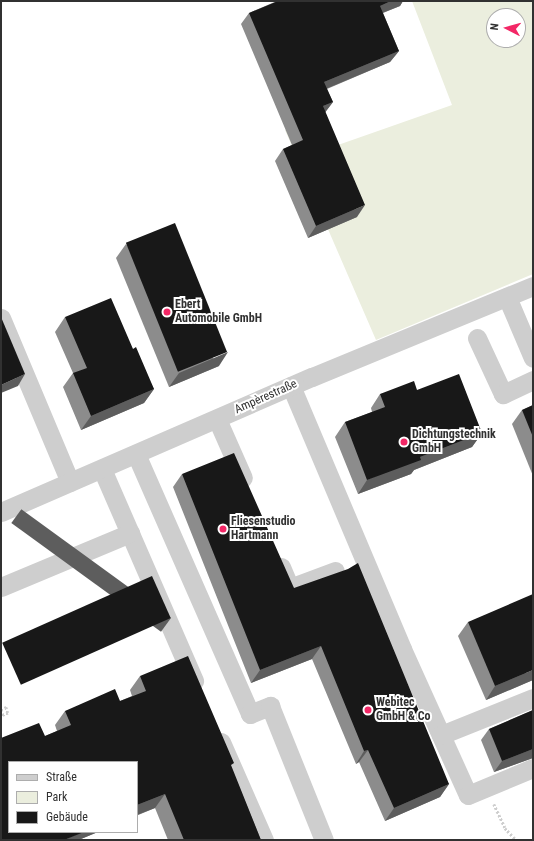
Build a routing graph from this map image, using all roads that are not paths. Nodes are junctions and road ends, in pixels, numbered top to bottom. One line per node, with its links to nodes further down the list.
1 (533, 286): 2 (street, Ampèrestraße)
2 (507, 297): 5 (street); 7 (street, Ampèrestraße)
3 (1, 318): 11 (street)
4 (477, 338): 6 (street)
5 (533, 358)
6 (533, 380)
7 (291, 386): 8 (street, Ampèrestraße); 21 (street)
8 (217, 419): 9 (street, Ampèrestraße); 12 (street)
9 (136, 454): 10 (street, Ampèrestraße); 24 (street)
10 (102, 468): 11 (street, Ampèrestraße); 14 (street)
11 (70, 482): 13 (street, Ampèrestraße)
12 (251, 496)
13 (1, 512)
14 (130, 533): 17 (street); 18 (street)
15 (275, 553): 16 (street)
16 (335, 571)
17 (1, 587)
18 (200, 694)
19 (533, 698): 21 (street)
20 (213, 723): 23 (street)
21 (441, 735): 22 (street)
22 (533, 768)
23 (264, 840)
24 (324, 840)

